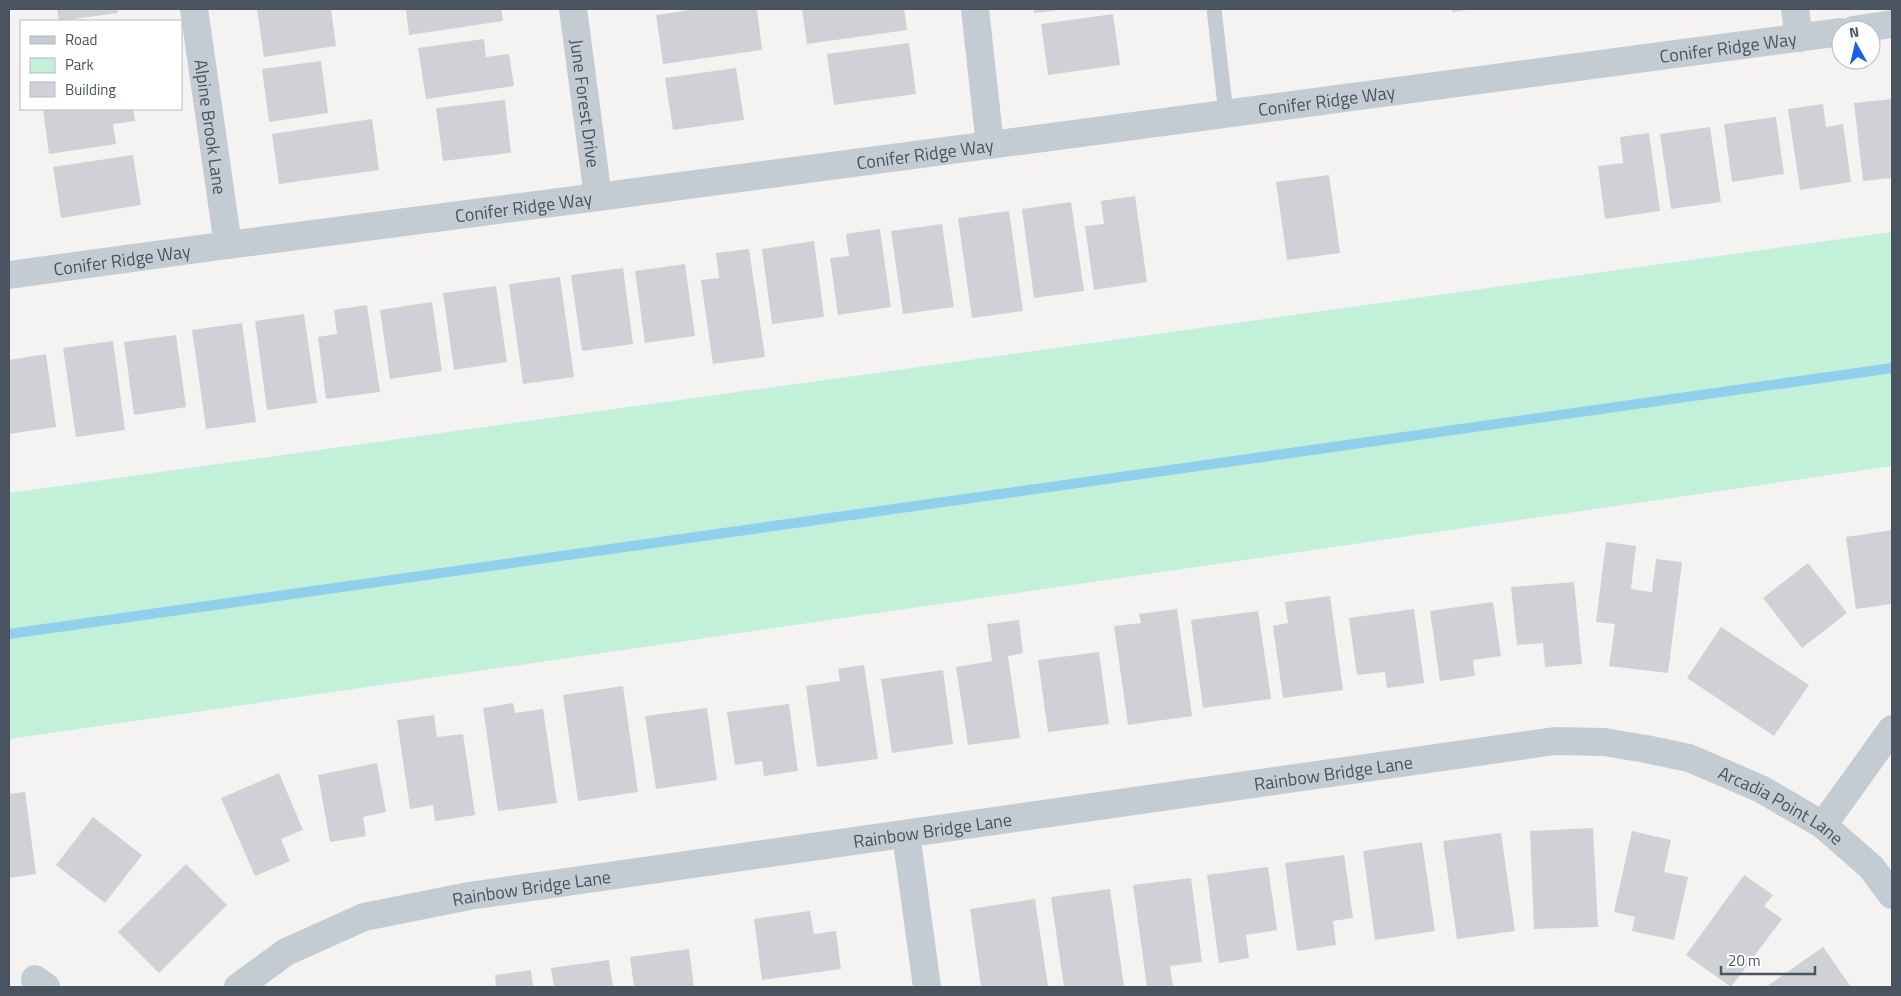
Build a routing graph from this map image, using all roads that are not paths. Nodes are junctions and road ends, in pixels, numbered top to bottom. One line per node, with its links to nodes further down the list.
1 (194, 9): 11 (street, Alpine Brook Lane)
2 (574, 9): 10 (street, June Forest Drive)
3 (975, 9): 9 (street)
4 (1214, 9): 8 (lane)
5 (1795, 9): 7 (street)
6 (1831, 33): 7 (street, Conifer Ridge Way)
7 (1799, 38): 8 (street, Conifer Ridge Way)
8 (1226, 114): 9 (street, Conifer Ridge Way)
9 (990, 145): 10 (street, Conifer Ridge Way)
10 (598, 197): 11 (street, Conifer Ridge Way)
11 (228, 244): 12 (street, Conifer Ridge Way)
12 (9, 275)
13 (1892, 729): 15 (street)
14 (1646, 749): 15 (street, Arcadia Point Lane); 16 (street, Rainbow Bridge Lane)
15 (1823, 826): 17 (street, Arcadia Point Lane)
16 (906, 834): 18 (street, Rainbow Bridge Lane); 19 (street)
17 (1892, 895)
18 (238, 987)
19 (927, 987)

